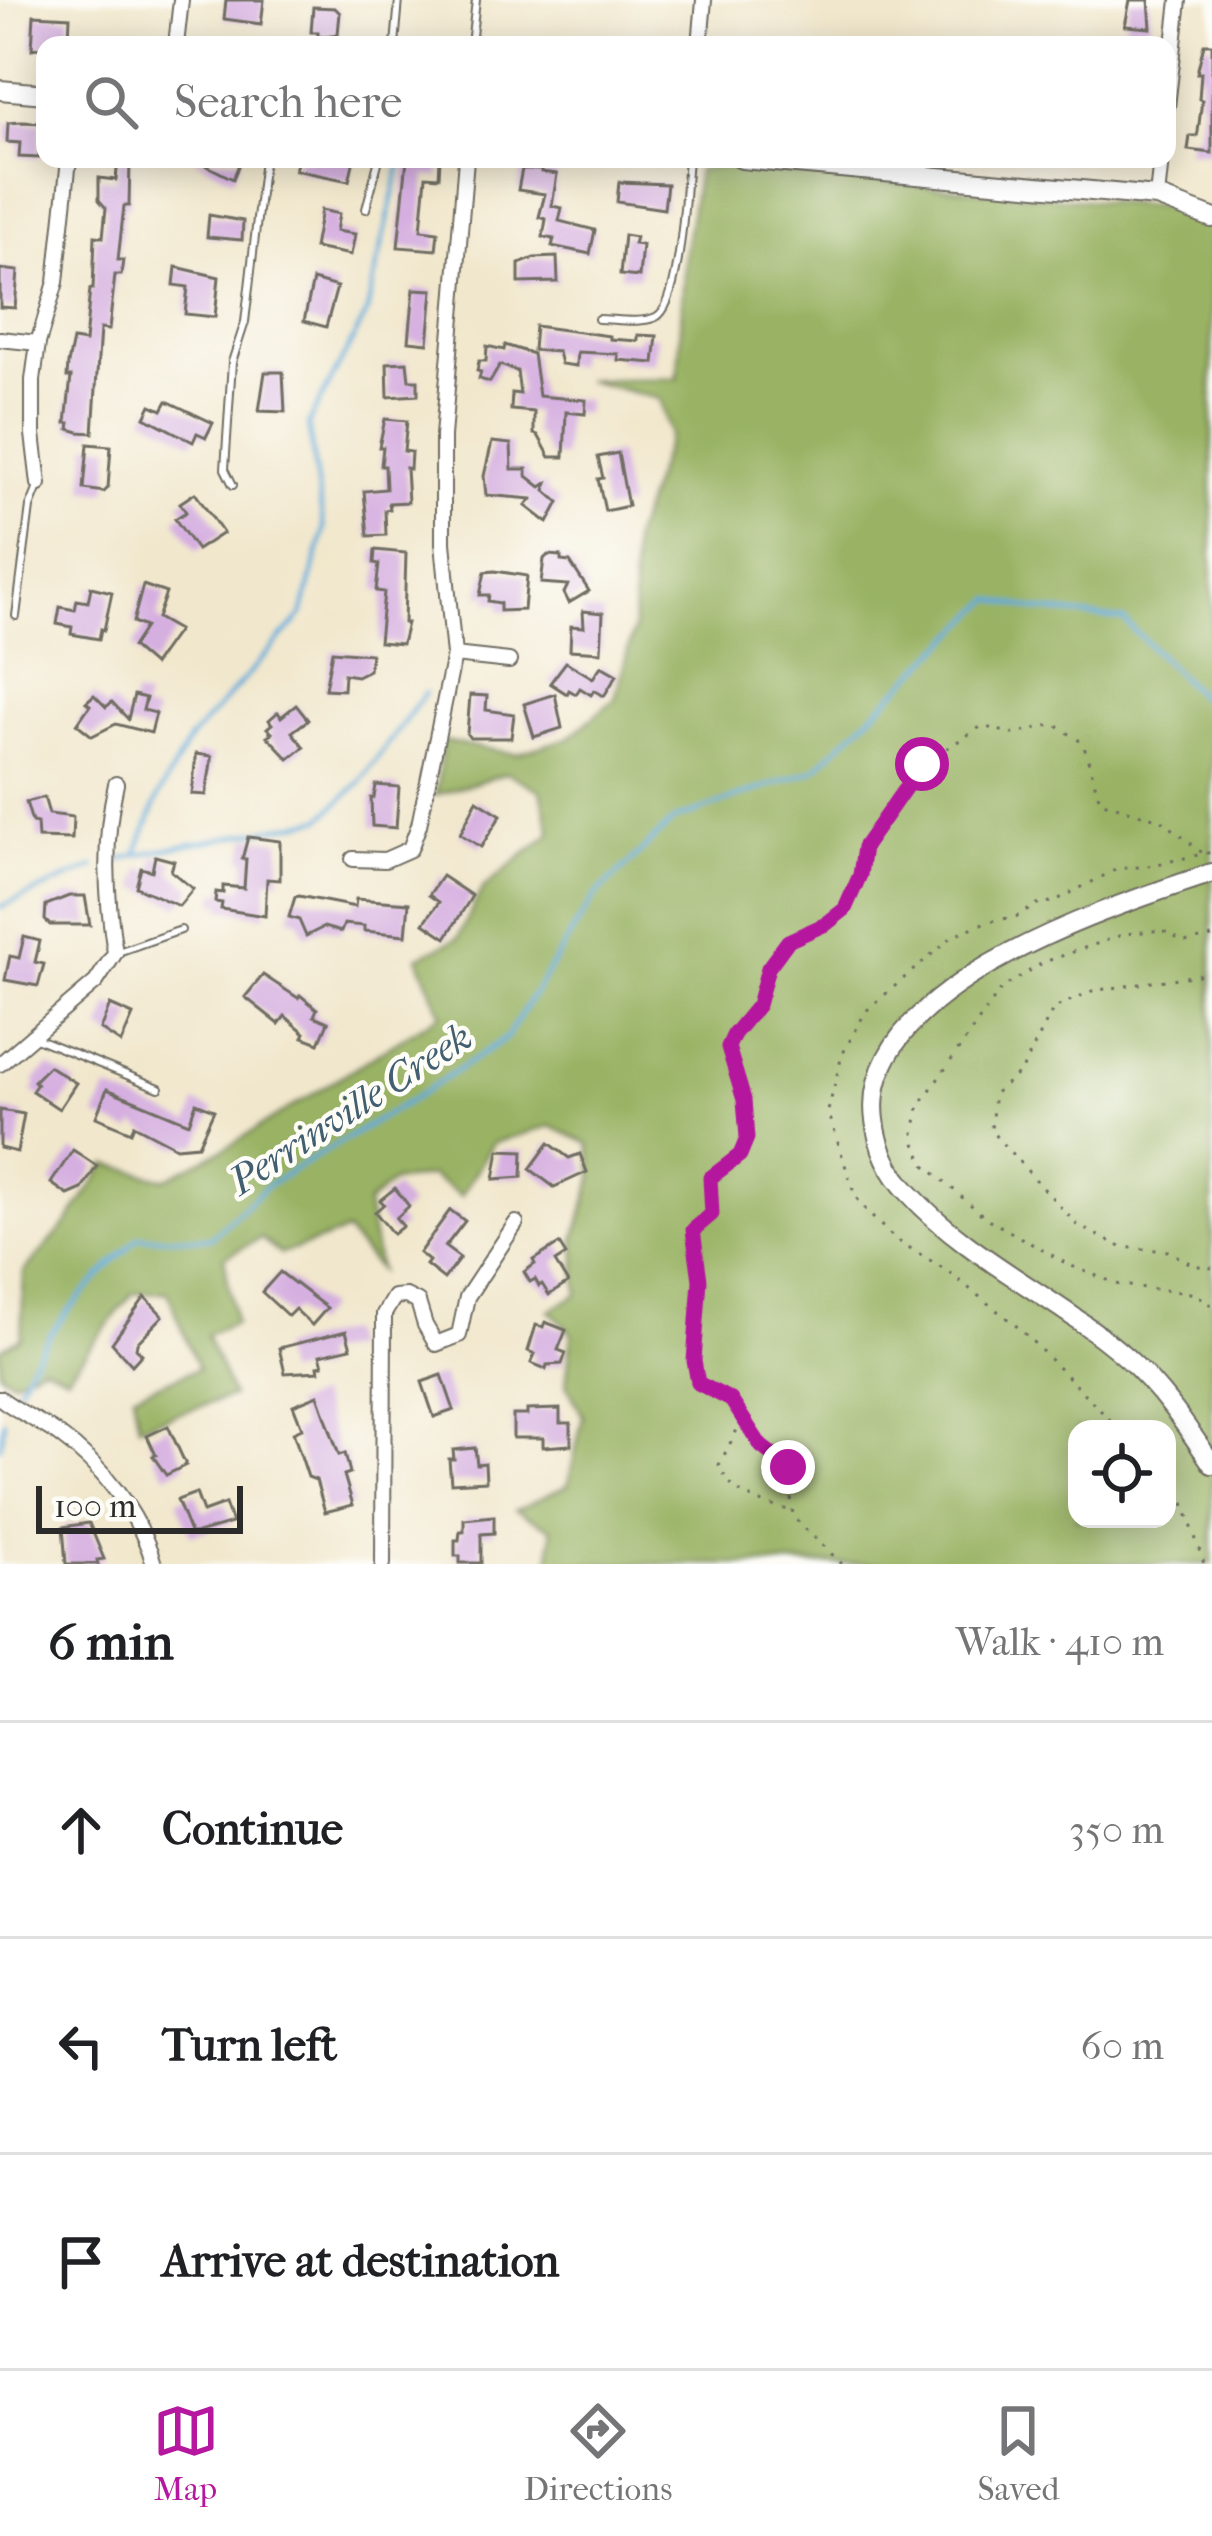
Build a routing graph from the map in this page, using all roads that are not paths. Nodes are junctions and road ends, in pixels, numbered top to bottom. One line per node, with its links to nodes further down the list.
1 (182, 0): 6 (street)
2 (399, 0): 7 (lane)
3 (476, 0): 8 (lane)
4 (704, 0): 9 (street)
5 (1179, 0): 10 (street)
6 (177, 36)
7 (396, 36)
8 (472, 36)
9 (701, 36)
10 (1175, 36)
11 (0, 90): 12 (main road)
12 (36, 93)
13 (68, 168): 25 (street)
14 (263, 168): 27 (lane)
15 (377, 168): 21 (lane)
16 (465, 168): 29 (street)
17 (687, 168): 23 (lane)
18 (840, 168): 20 (main road)
19 (1160, 168): 20 (street)
20 (1157, 197): 22 (main road)
21 (366, 209)
22 (1212, 218)
23 (598, 319)
24 (0, 339): 25 (street)
25 (38, 343): 26 (street)
26 (39, 484): 28 (lane)
27 (233, 485)
28 (16, 616)
29 (454, 655): 30 (street); 32 (street)
30 (508, 661)
31 (116, 784): 35 (street)
32 (353, 859)
33 (1208, 864): 41 (main road)
34 (181, 930): 35 (lane)
35 (115, 953): 36 (street)
36 (32, 1036): 37 (street); 38 (lane)
37 (0, 1064)
38 (159, 1088)
39 (516, 1223): 43 (street)
40 (0, 1398): 42 (street)
41 (1212, 1464)
42 (154, 1564)
43 (383, 1564)

